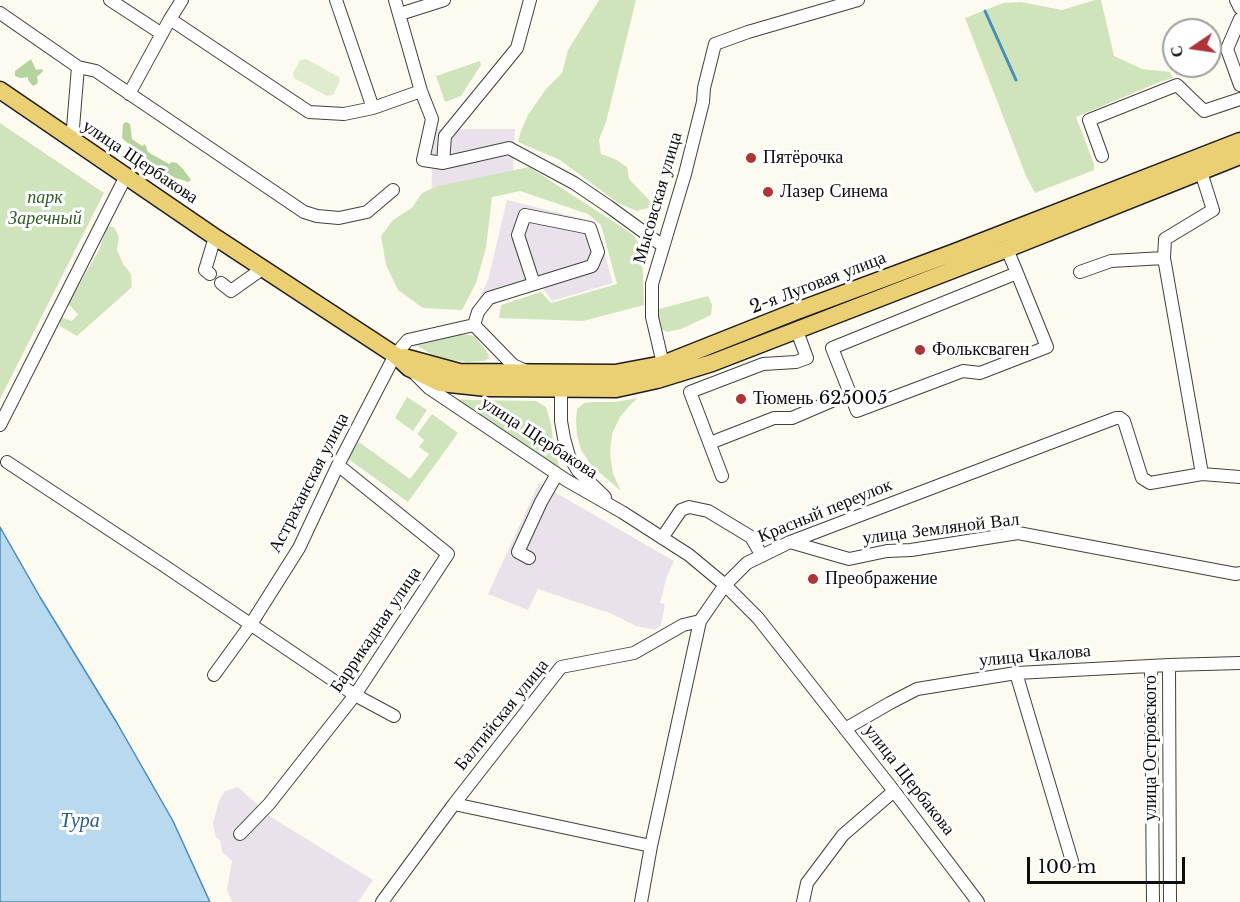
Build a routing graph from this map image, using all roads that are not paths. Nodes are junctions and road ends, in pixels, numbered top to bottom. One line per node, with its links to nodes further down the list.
1 (110, 0): 14 (street)
2 (182, 0): 12 (street)
3 (336, 0): 21 (street)
4 (395, 0): 11 (street)
5 (444, 0): 11 (street)
6 (530, 0): 26 (street)
7 (858, 0): 31 (street, Мысовская улица)
8 (1236, 0): 9 (street)
9 (1240, 8)
10 (0, 14): 15 (street)
11 (399, 15): 18 (street)
12 (170, 19): 14 (street); 21 (street)
13 (1240, 19): 16 (street)
14 (162, 34): 19 (street)
15 (78, 67): 19 (street); 22 (street)
16 (1240, 85)
17 (0, 90): 22 (main road, улица Щербакова)
18 (421, 91): 21 (street); 26 (street)
19 (129, 94): 29 (street)
20 (1240, 99): 24 (street)
21 (373, 108)
22 (72, 140): 28 (main road, улица Щербакова)
23 (1240, 141): 43 (main road, 2-я Луговая улица)
24 (1102, 156)
25 (1240, 156): 27 (main road, 2-я Луговая улица)
26 (443, 163): 31 (street)
27 (1201, 172): 32 (main road, 2-я Луговая улица); 33 (street)
28 (126, 176): 30 (main road, улица Щербакова); 48 (street)
29 (393, 190)
30 (215, 237): 34 (main road, улица Щербакова); 37 (street)
31 (663, 246): 43 (street, Мысовская улица)
32 (1007, 249): 36 (street); 41 (main road, 2-я Луговая улица)
33 (1164, 258): 35 (street); 53 (street)
34 (262, 269): 38 (street); 42 (main road, улица Щербакова)
35 (1080, 272)
36 (1017, 273): 36 (street)
37 (210, 274)
38 (221, 283)
39 (534, 284): 39 (street); 40 (street)
40 (474, 325): 42 (street); 45 (street)
41 (797, 331): 46 (main road, 2-я Луговая улица); 49 (street)
42 (395, 355): 44 (main road, улица Щербакова); 45 (main road, 2-я Луговая улица); 51 (street, Астраханская улица)
43 (663, 364): 46 (main road, 2-я Луговая улица)
44 (409, 368): 46 (main road, 2-я Луговая улица); 52 (street, улица Щербакова)
45 (527, 372): 46 (main road, 2-я Луговая улица)
46 (560, 380): 56 (street)
47 (834, 400): 49 (street)
48 (0, 425)
49 (710, 444): 54 (street)
50 (7, 462): 64 (street)
51 (338, 465): 64 (street, Астраханская улица); 70 (street, Баррикадная улица)
52 (557, 474): 56 (street, улица Щербакова); 60 (street)
53 (1202, 474): 55 (street); 58 (street, Красный переулок)
54 (722, 476)
55 (1240, 477)
56 (622, 512): 57 (street, улица Щербакова)
57 (662, 538): 59 (street); 62 (street, улица Щербакова)
58 (790, 542): 59 (street, Красный переулок); 61 (street, улица Земляной Вал)
59 (762, 556): 62 (street, Красный переулок)
60 (529, 558)
61 (1240, 573)
62 (725, 585): 63 (street, Красный переулок); 72 (street, улица Щербакова)
63 (700, 621): 74 (street, Балтийская улица); 76 (street, Красный переулок)
64 (251, 624): 69 (street, Астраханская улица); 70 (street)
65 (1240, 663): 66 (street, улица Чкалова)
66 (1169, 665): 67 (street, улица Чкалова); 83 (street, улица Островского)
67 (1151, 666): 68 (street, улица Чкалова); 82 (street, улица Островского)
68 (1016, 673): 72 (street, улица Чкалова); 77 (street)
69 (214, 675)
70 (355, 695): 71 (street); 75 (street, Баррикадная улица)
71 (394, 716)
72 (845, 729): 73 (street, улица Щербакова)
73 (894, 791): 80 (street); 81 (street, улица Щербакова)
74 (454, 804): 76 (street); 78 (street, Балтийская улица)
75 (240, 834)
76 (651, 846): 79 (street, Красный переулок)
77 (1072, 861)
78 (382, 902)
79 (641, 902)
80 (803, 902)
81 (978, 902)
82 (1153, 902)
83 (1170, 902)

